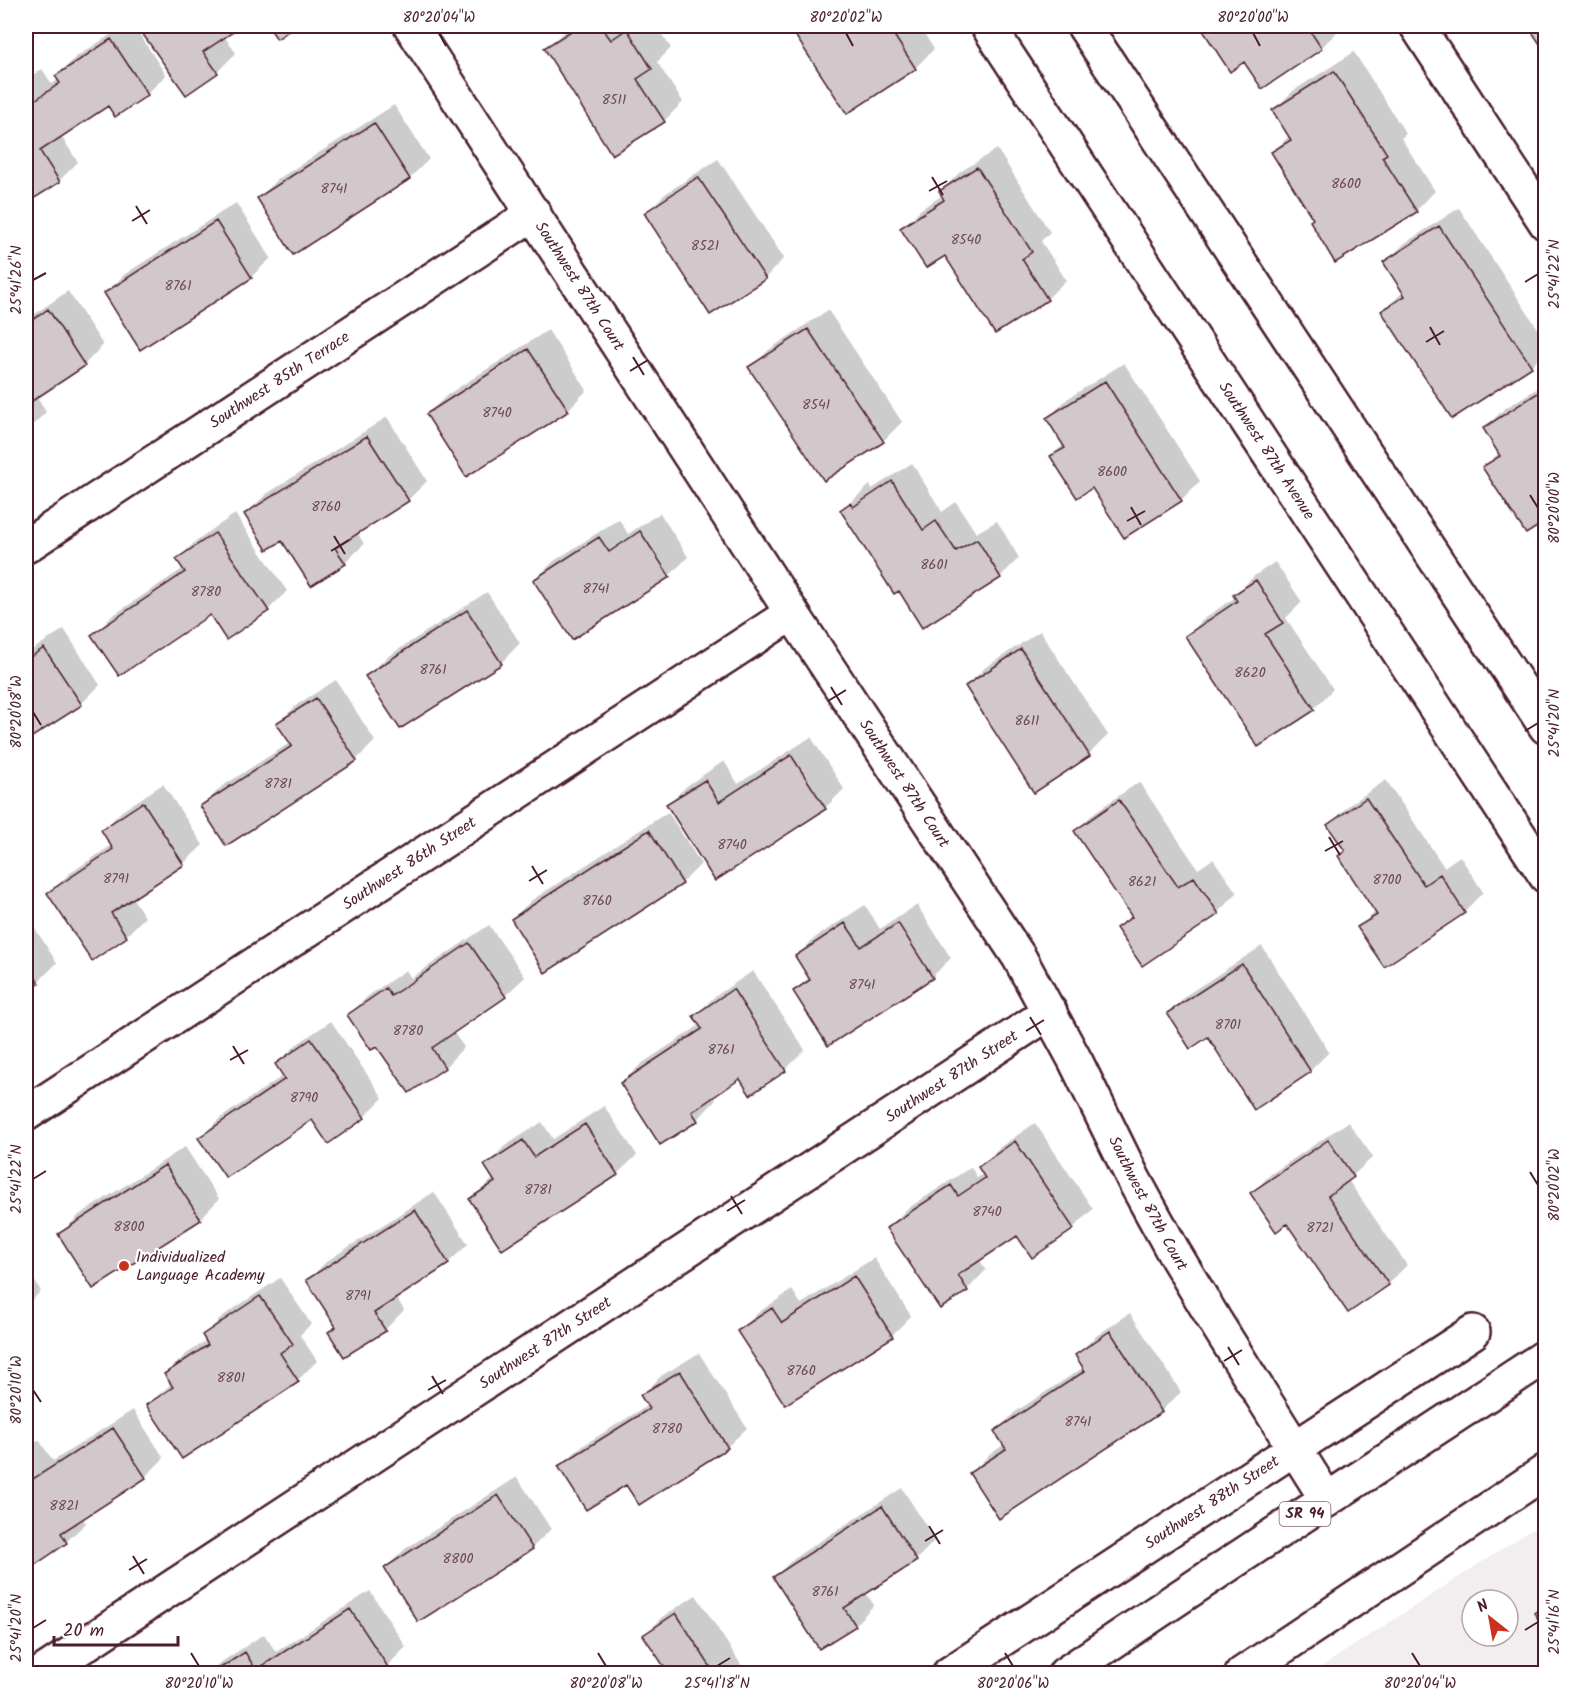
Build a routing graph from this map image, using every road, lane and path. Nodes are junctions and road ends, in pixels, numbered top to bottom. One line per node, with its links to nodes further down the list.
1 (411, 26): 5 (street, Southwest 87th Court)
2 (988, 26): 10 (street, Southwest 87th Avenue)
3 (1084, 26): 9 (street)
4 (1417, 26): 6 (street)
5 (534, 213): 7 (street, Southwest 85th Terrace); 8 (street, Southwest 87th Court)
6 (1545, 223)
7 (26, 546)
8 (792, 613): 11 (street, Southwest 87th Court); 12 (street, Southwest 86th Street)
9 (1545, 728)
10 (1545, 876)
11 (1050, 1012): 15 (street, Southwest 87th Court); 18 (street, Southwest 87th Street)
12 (26, 1114)
13 (1473, 1332): 15 (street, Southwest 88th Street)
14 (1545, 1356): 17 (street, SR 94)
15 (1294, 1447): 17 (street, Southwest 87th Court); 19 (street, Southwest 88th Street)
16 (1545, 1471): 21 (street)
17 (1327, 1500): 20 (street, SR 94)
18 (40, 1674)
19 (949, 1674)
20 (1065, 1674)
21 (1242, 1674)

